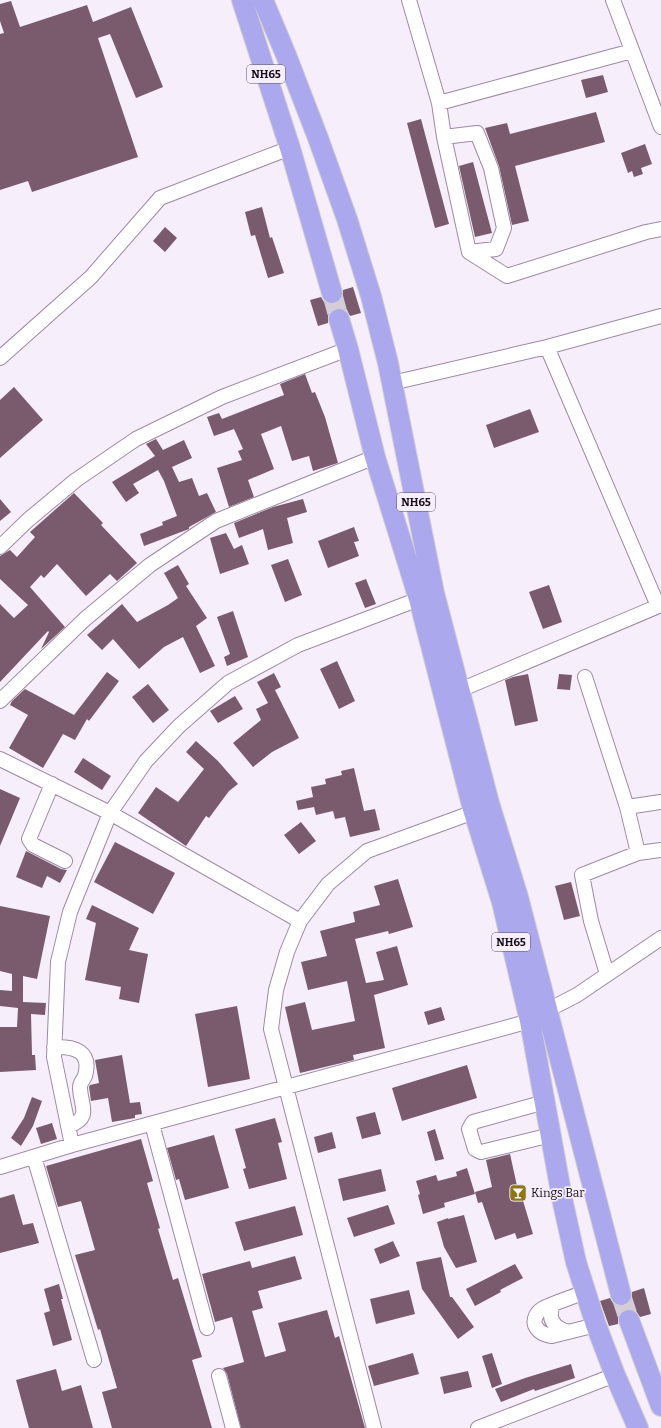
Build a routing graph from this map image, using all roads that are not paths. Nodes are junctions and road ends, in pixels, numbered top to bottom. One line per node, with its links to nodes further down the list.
1 (242, 0): 9 (highway, NH65)
2 (263, 0): 18 (highway, NH65)
3 (409, 0): 6 (street)
4 (613, 0): 5 (street)
5 (632, 51): 6 (street); 7 (street)
6 (439, 103): 8 (street)
7 (661, 127)
8 (444, 137): 11 (street); 11 (street)
9 (290, 148): 12 (highway, NH65); 17 (street)
10 (661, 229): 11 (street)
11 (469, 252)
12 (332, 293)
13 (661, 316): 15 (street)
14 (339, 319): 16 (highway, NH65)
15 (547, 347): 18 (street); 22 (street)
16 (348, 349): 19 (highway, NH65); 20 (street)
17 (0, 358)
18 (392, 383): 24 (highway, NH65)
19 (375, 457): 21 (highway, NH65); 25 (street)
20 (0, 547)
21 (419, 599): 30 (highway, NH65); 31 (street)
22 (660, 606): 24 (street)
23 (585, 677): 29 (street)
24 (460, 690): 38 (highway, NH65)
25 (0, 701)
26 (0, 759): 27 (street)
27 (52, 784): 31 (street); 34 (street)
28 (661, 802): 29 (street)
29 (627, 807): 33 (street)
30 (474, 812): 35 (street); 39 (highway, NH65)
31 (110, 813): 35 (street); 40 (street)
32 (661, 850): 33 (street)
33 (638, 853): 37 (street)
34 (65, 861)
35 (300, 921): 41 (street)
36 (661, 938): 37 (street)
37 (607, 974): 38 (street)
38 (548, 1010): 50 (highway, NH65)
39 (530, 1021): 41 (street); 42 (highway, NH65)
40 (54, 1047): 44 (street); 44 (street)
41 (286, 1087): 43 (street); 59 (street)
42 (545, 1102): 45 (highway, NH65); 45 (street)
43 (152, 1124): 46 (street); 53 (street)
44 (68, 1126): 46 (street)
45 (551, 1135): 49 (highway, NH65)
46 (72, 1145): 47 (street)
47 (34, 1157): 48 (street); 54 (street)
48 (0, 1166)
49 (585, 1292): 52 (highway, NH65); 52 (street)
50 (621, 1295)
51 (629, 1320): 57 (highway)
52 (596, 1325): 55 (highway, NH65)
53 (207, 1328)
54 (94, 1360)
55 (615, 1375): 60 (street); 61 (highway, NH65)
56 (220, 1376): 58 (street)
57 (661, 1406)
58 (233, 1428)
59 (374, 1428)
60 (478, 1428)
61 (638, 1428)

